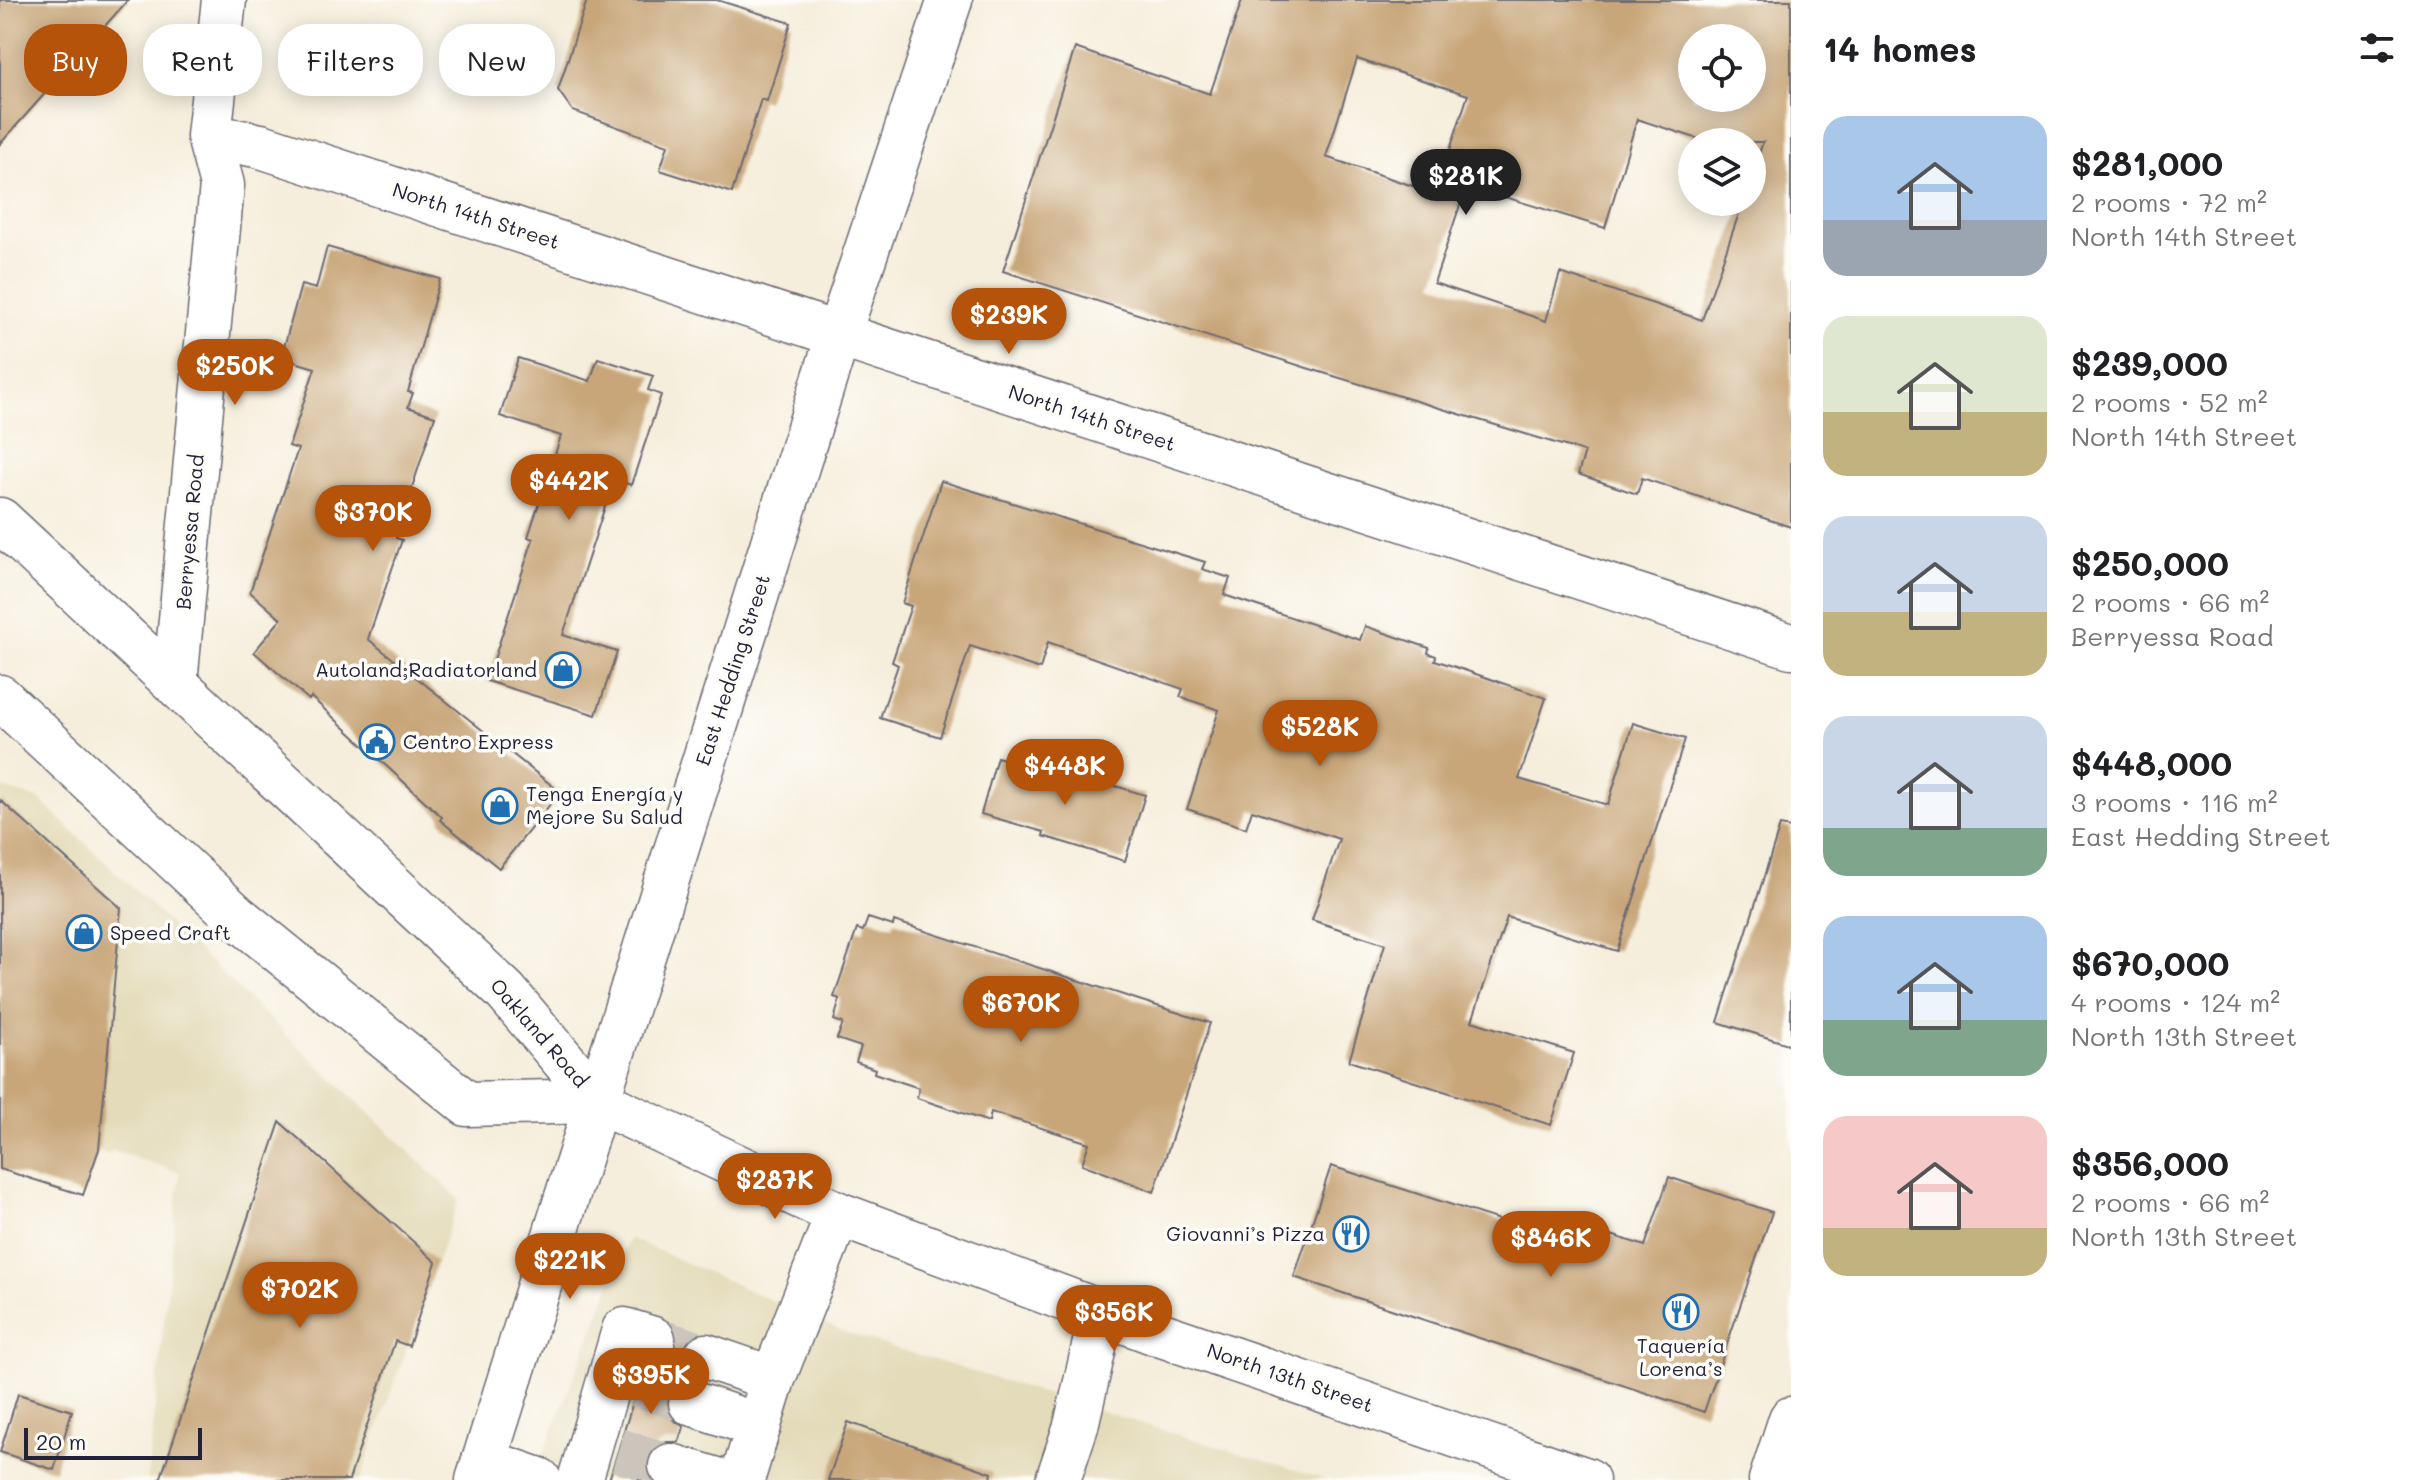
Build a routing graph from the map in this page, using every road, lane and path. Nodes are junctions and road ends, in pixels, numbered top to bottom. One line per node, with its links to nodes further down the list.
1 (224, 0): 3 (main road, Berryessa Road)
2 (950, 0): 4 (main road, East Hedding Street)
3 (209, 136): 4 (main road, North 14th Street); 7 (main road, Berryessa Road)
4 (838, 336): 6 (main road, North 14th Street); 9 (main road, East Hedding Street)
5 (0, 520): 7 (main road, Oakland Road)
6 (1791, 646)
7 (175, 683): 9 (main road, Oakland Road)
8 (0, 697): 9 (main road, Oakland Road)
9 (598, 1101): 10 (main road, North 13th Street); 20 (main road, East Hedding Street)
10 (838, 1214): 11 (main road, North 13th Street); 14 (main road)
11 (1102, 1312): 24 (main road); 25 (main road, North 13th Street)
12 (653, 1339): 18 (main road)
13 (706, 1356): 14 (main road)
14 (773, 1379): 17 (main road)
15 (691, 1403): 17 (main road)
16 (1791, 1419): 26 (main road)
17 (759, 1426): 23 (main road)
18 (597, 1457)
19 (671, 1466): 22 (main road)
20 (481, 1471): 21 (main road)
21 (539, 1480)
22 (717, 1480)
23 (742, 1480)
24 (1058, 1480)
25 (1587, 1480)
26 (1771, 1480)

